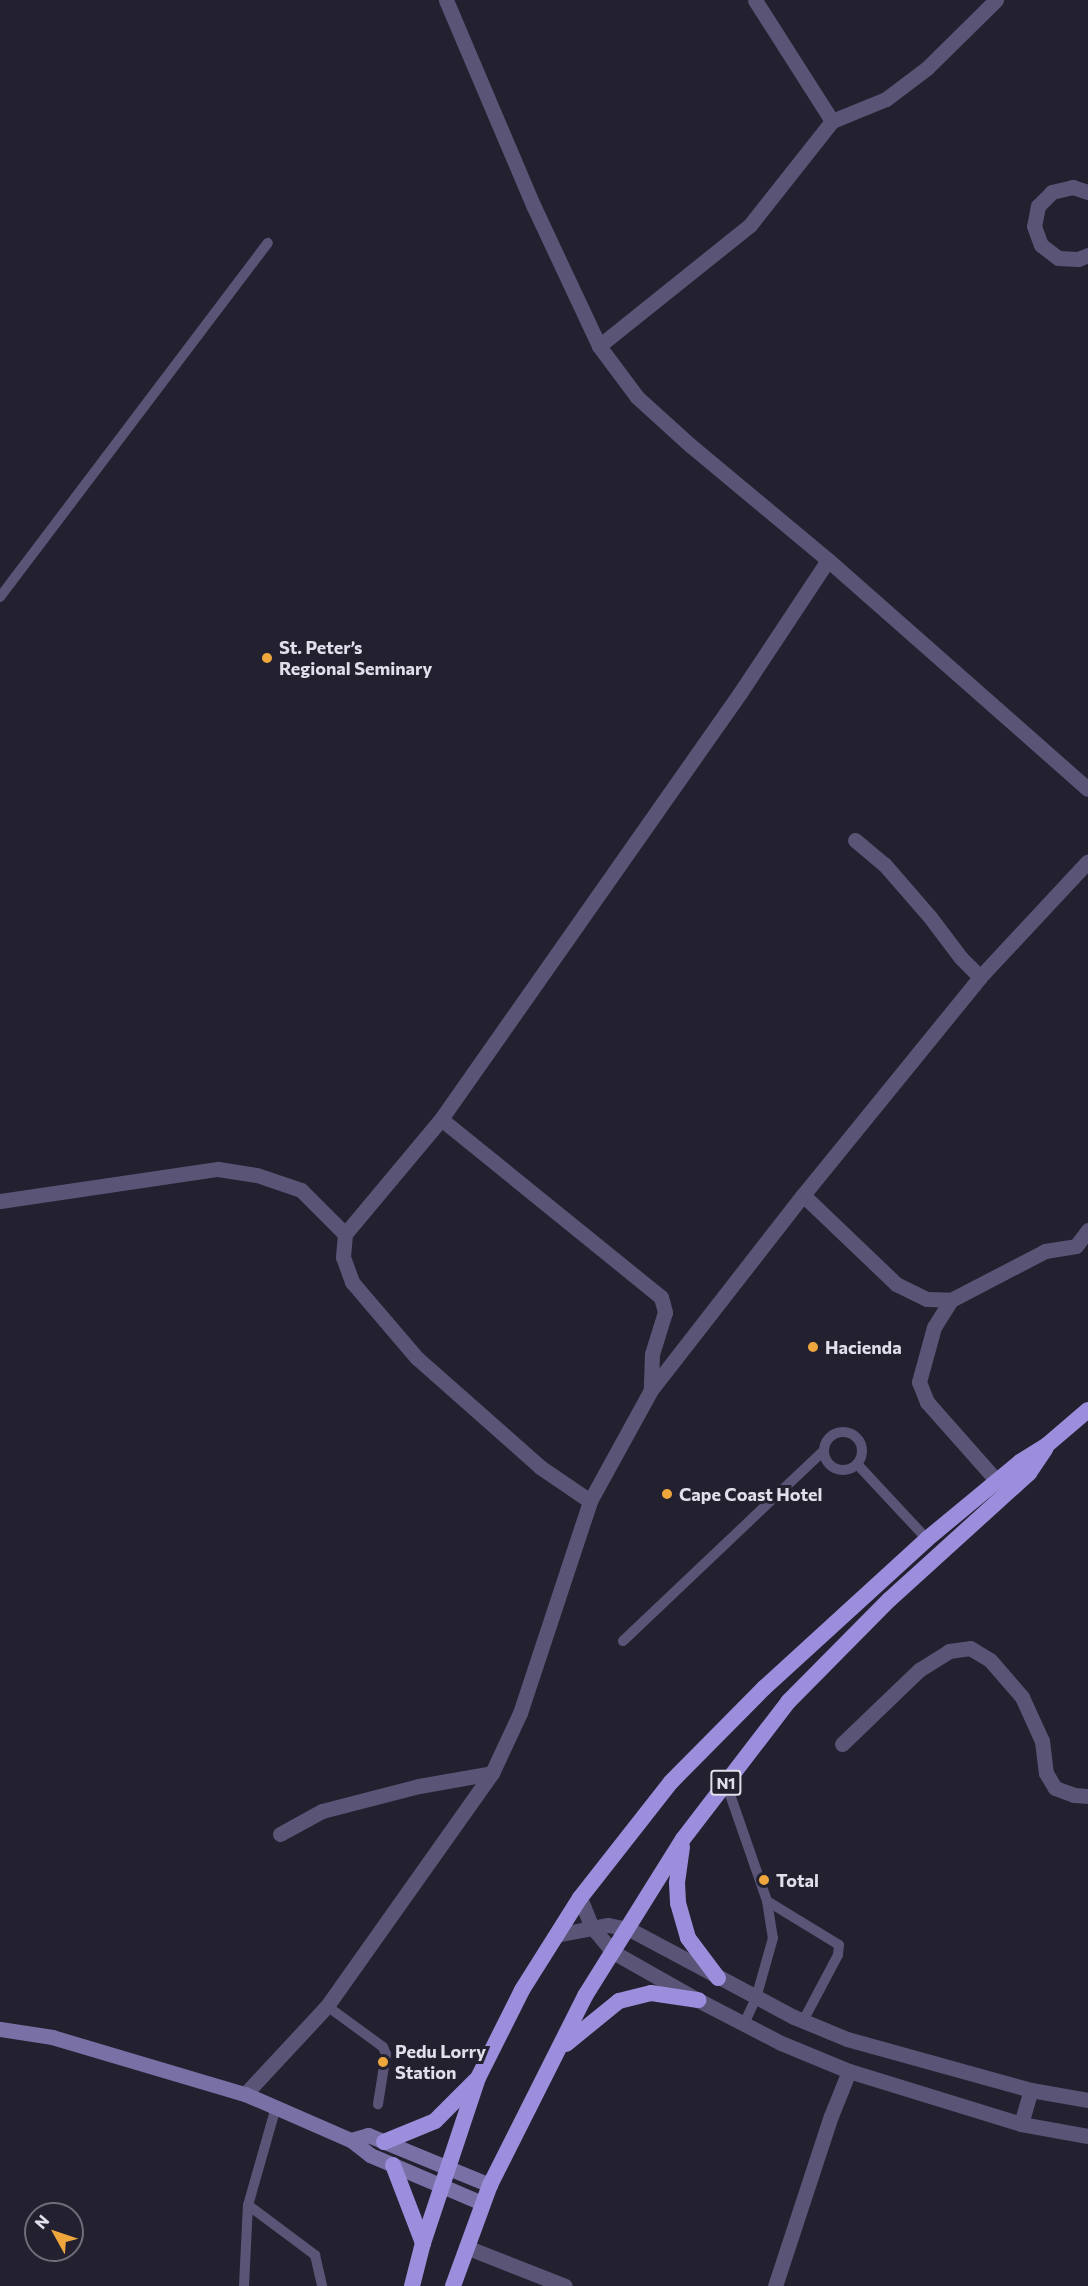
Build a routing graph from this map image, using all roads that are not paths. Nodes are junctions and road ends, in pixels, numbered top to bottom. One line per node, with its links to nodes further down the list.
1 (446, 0): 8 (street)
2 (755, 0): 4 (street)
3 (996, 0): 4 (street)
4 (832, 121): 8 (street)
5 (1088, 192): 7 (street)
6 (268, 243): 10 (lane)
7 (1085, 261)
8 (599, 346): 9 (street)
9 (828, 560): 11 (street); 15 (street)
10 (0, 597)
11 (1088, 789)
12 (855, 840): 14 (street)
13 (1088, 861): 14 (street)
14 (980, 977): 16 (street)
15 (441, 1119): 19 (street); 21 (street)
16 (803, 1195): 20 (street); 21 (street)
17 (0, 1201): 19 (street)
18 (1088, 1230): 20 (street)
19 (345, 1234): 27 (street)
20 (951, 1300): 26 (street)
21 (651, 1390): 27 (street)
22 (1088, 1410): 23 (highway, N1)
23 (1047, 1445): 26 (highway, N1); 32 (highway, N1)
24 (823, 1451): 25 (lane); 25 (lane); 29 (lane)
25 (857, 1464): 28 (lane)
26 (997, 1481): 28 (highway, N1)
27 (590, 1501): 31 (street)
28 (927, 1539): 36 (highway, N1)
29 (623, 1641)
30 (842, 1744): 33 (street)
31 (492, 1773): 34 (street); 45 (street)
32 (726, 1783): 35 (highway, N1); 37 (lane)
33 (1088, 1796)
34 (280, 1834)
35 (683, 1839): 39 (highway, N1); 42 (highway)
36 (580, 1898): 38 (street); 40 (highway, N1)
37 (767, 1901): 43 (lane); 46 (lane)
38 (592, 1927): 39 (street); 40 (street); 41 (street)
39 (629, 1929): 41 (highway, N1); 42 (street)
40 (556, 1935): 51 (highway, N1)
41 (613, 1952): 44 (street); 49 (highway, N1)
42 (718, 1978): 43 (street)
43 (756, 1998): 46 (street); 47 (lane)
44 (698, 2000): 47 (street); 49 (highway)
45 (327, 2006): 53 (street); 55 (lane)
46 (803, 2021): 52 (street)
47 (744, 2024): 50 (street)
48 (0, 2028): 53 (main road)
49 (558, 2050): 63 (highway, N1)
50 (849, 2071): 57 (street); 74 (street)
51 (478, 2078): 60 (highway); 62 (highway, N1)
52 (1031, 2090): 54 (street); 57 (street)
53 (245, 2094): 56 (main road)
54 (1088, 2100)
55 (378, 2104)
56 (276, 2107): 59 (main road); 66 (lane)
57 (1021, 2124): 58 (street)
58 (1088, 2136)
59 (351, 2140): 60 (main road); 61 (main road)
60 (384, 2142): 62 (main road)
61 (393, 2165): 64 (main road); 67 (highway)
62 (448, 2168): 63 (main road); 64 (highway, N1)
63 (490, 2185): 65 (highway, N1)
64 (442, 2187): 65 (main road); 67 (highway, N1)
65 (482, 2203): 68 (highway, N1)
66 (248, 2205): 69 (lane); 70 (lane)
67 (423, 2243): 71 (highway, N1)
68 (466, 2247): 72 (highway, N1); 73 (street)
69 (244, 2286)
70 (322, 2286)
71 (412, 2286)
72 (453, 2286)
73 (565, 2286)
74 (775, 2286)

